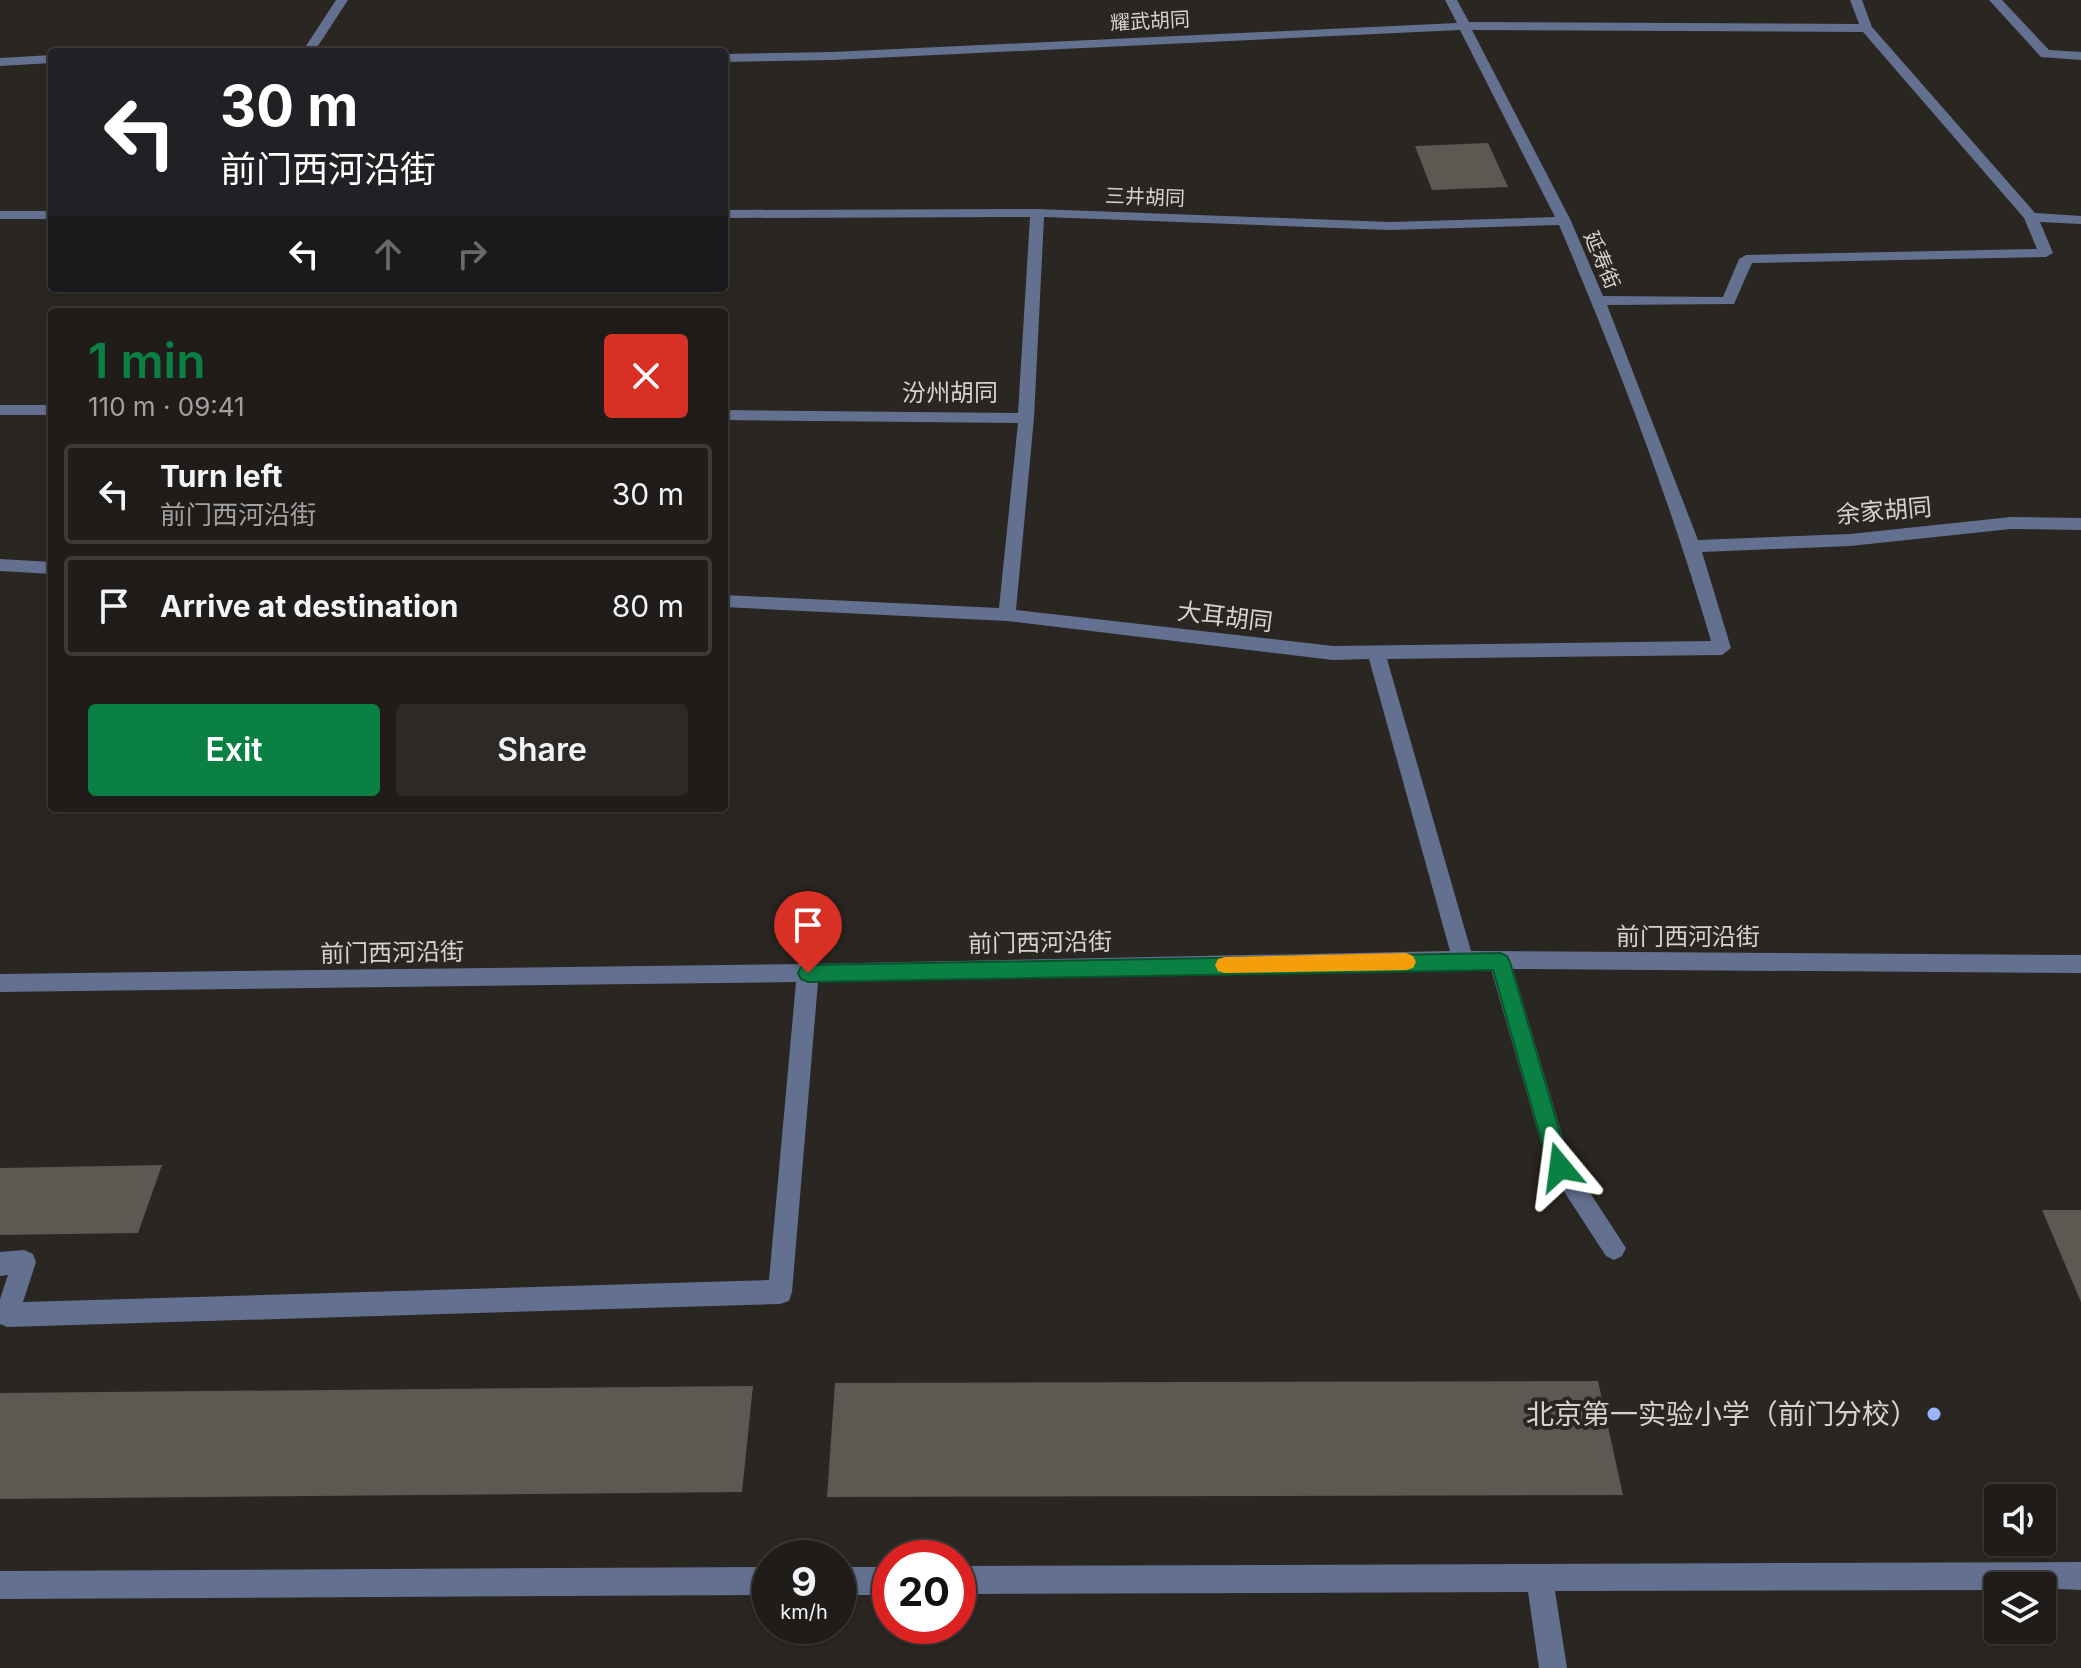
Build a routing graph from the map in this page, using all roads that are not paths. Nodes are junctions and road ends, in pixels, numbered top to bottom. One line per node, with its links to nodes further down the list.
1 (342, 0): 7 (street)
2 (1451, 0): 5 (street, 延寿街)
3 (1856, 0): 6 (street)
4 (1995, 0): 8 (street)
5 (1465, 26): 6 (street, 耀武胡同); 9 (street, 耀武胡同); 18 (street, 延寿街)
6 (1866, 28): 16 (street)
7 (311, 48)
8 (2081, 56)
9 (728, 58)
10 (48, 59): 11 (street)
11 (0, 62)
12 (1037, 213): 13 (street, 三井胡同); 18 (street, 三井胡同); 23 (street)
13 (728, 214)
14 (0, 215): 15 (street)
15 (48, 215)
16 (2031, 217): 17 (street); 19 (street)
17 (2081, 220)
18 (1564, 221): 19 (street, 延寿街)
19 (1598, 300): 25 (street, 延寿街)
20 (0, 410): 21 (street)
21 (48, 410)
22 (728, 415): 23 (street, 汾州胡同)
23 (1026, 418): 29 (street, 汾州胡同)
24 (2081, 524): 25 (street, 余家胡同)
25 (1692, 546): 30 (street, 延寿街)
26 (0, 565): 27 (street)
27 (48, 568)
28 (728, 601): 29 (street, 大耳胡同)
29 (1007, 615): 31 (street, 大耳胡同)
30 (1722, 648): 31 (street, 大耳胡同)
31 (1376, 653): 32 (street)
32 (1463, 960): 33 (street, 前门西河沿街); 35 (street, 前门西河沿街)
33 (1500, 962): 34 (street, 前门西河沿街); 37 (street)
34 (2081, 964)
35 (808, 973): 36 (street, 前门西河沿街); 38 (street)
36 (0, 983)
37 (1614, 1248)
38 (0, 1264)
39 (2081, 1576): 40 (street)
40 (1539, 1577): 41 (street); 44 (street)
41 (976, 1580)
42 (752, 1581): 43 (street)
43 (0, 1585)
44 (1553, 1668)

